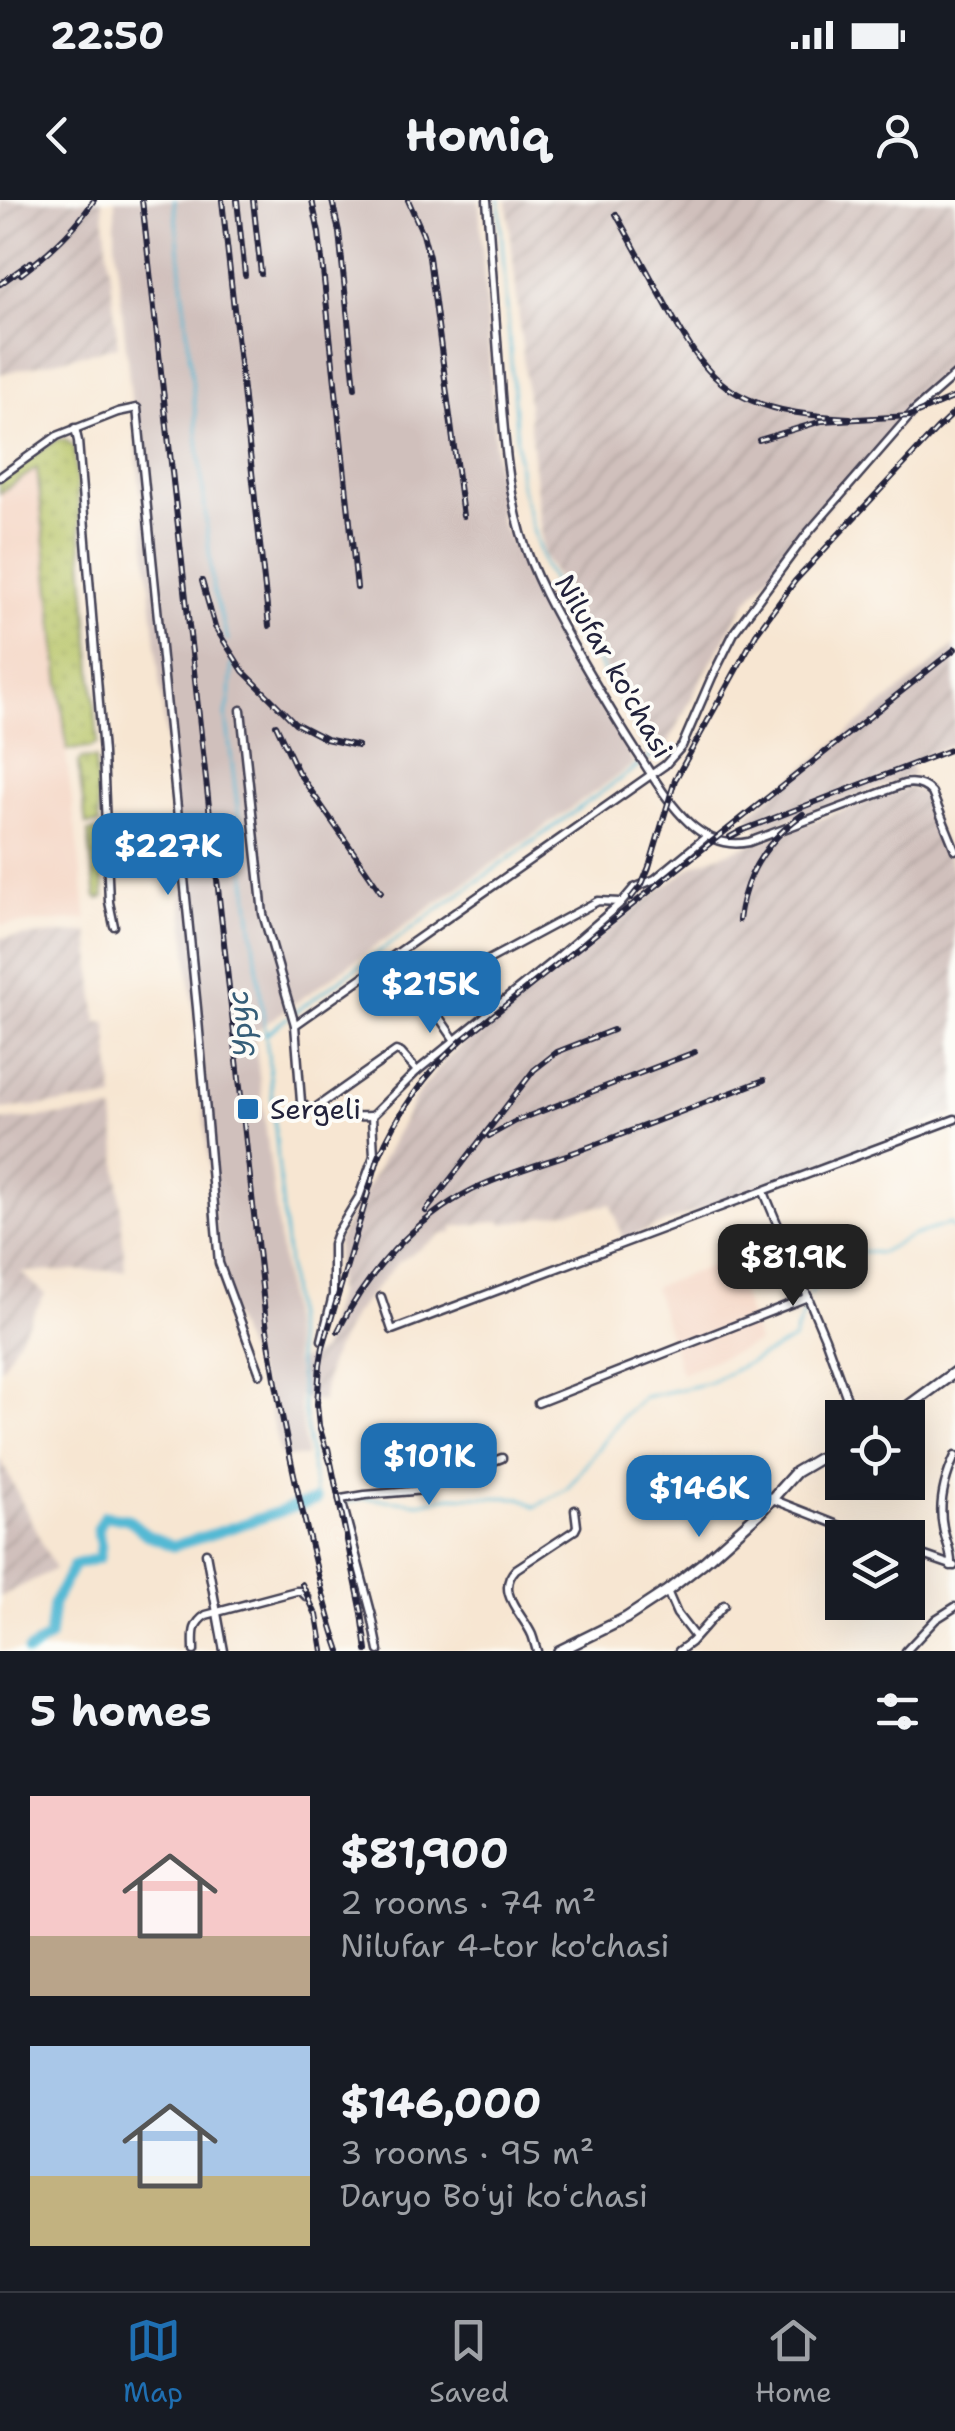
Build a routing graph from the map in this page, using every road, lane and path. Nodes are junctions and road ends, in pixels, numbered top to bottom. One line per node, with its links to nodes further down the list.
1 (487, 200): 6 (street, Nilufar ko'chasi)
2 (955, 376): 6 (street)
3 (75, 428): 4 (street); 10 (street); 22 (street)
4 (0, 477)
5 (241, 710): 11 (street)
6 (652, 775): 7 (street, Nilufar ko'chasi); 11 (street)
7 (707, 836): 8 (street); 9 (street)
8 (955, 850)
9 (622, 902): 12 (street); 12 (street)
10 (114, 926)
11 (295, 1025): 14 (street)
12 (454, 1040): 13 (street)
13 (417, 1071): 14 (street); 15 (street)
14 (311, 1111): 15 (street)
15 (372, 1116): 20 (street)
16 (955, 1119): 17 (street)
17 (764, 1192): 18 (street); 19 (street)
18 (380, 1297)
19 (808, 1297): 23 (street); 25 (street)
20 (322, 1340)
21 (955, 1372): 24 (street)
22 (260, 1374)
23 (847, 1400)
24 (917, 1400)
25 (538, 1403)
26 (825, 1455): 29 (street)
27 (955, 1456): 34 (street)
28 (502, 1458): 43 (street)
29 (770, 1499): 31 (street); 35 (street)
30 (575, 1510): 44 (street)
31 (825, 1520)
32 (206, 1553): 39 (street)
33 (925, 1556): 34 (street)
34 (953, 1566)
35 (667, 1590): 40 (street); 45 (street)
36 (307, 1597): 39 (street)
37 (724, 1605): 40 (street)
38 (955, 1607): 47 (street)
39 (217, 1611): 41 (street); 42 (street)
40 (694, 1636): 46 (street)
41 (194, 1651)
42 (224, 1651)
43 (379, 1651)
44 (537, 1651)
45 (559, 1651)
46 (680, 1651)
47 (906, 1651)

